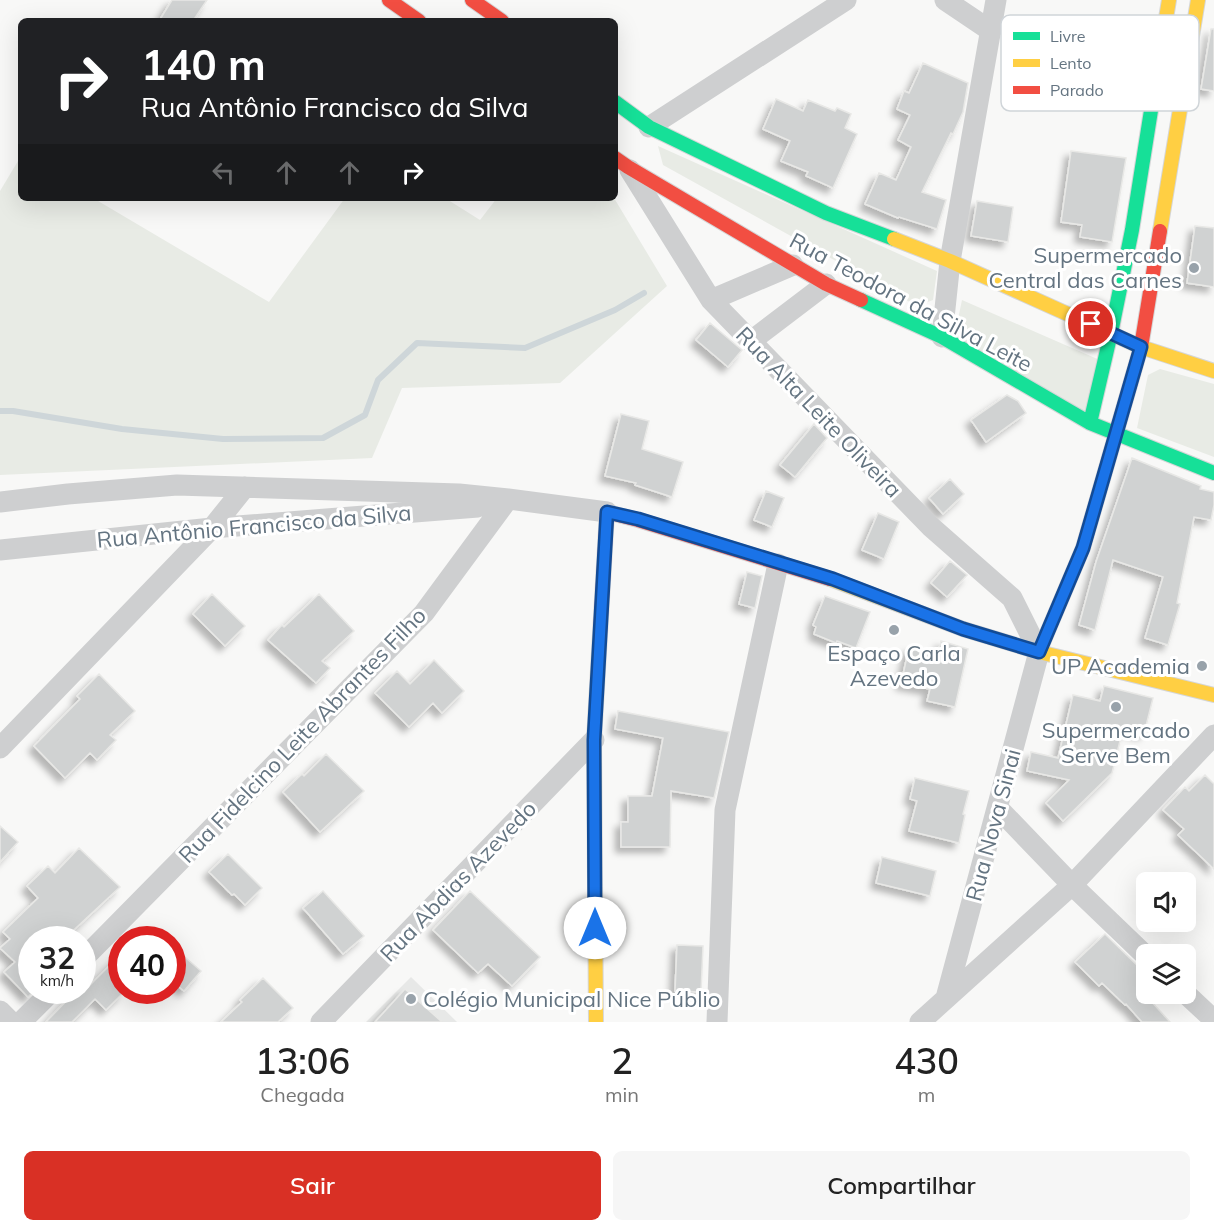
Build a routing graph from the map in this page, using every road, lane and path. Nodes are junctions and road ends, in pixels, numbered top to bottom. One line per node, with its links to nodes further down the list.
1 (389, 0): 10 (main road)
2 (472, 0): 11 (main road)
3 (846, 0): 16 (street)
4 (945, 0): 12 (street)
5 (996, 0): 12 (street)
6 (1169, 0): 8 (main road)
7 (1198, 0): 9 (main road)
8 (1167, 15)
9 (1196, 15)
10 (415, 18)
11 (498, 18)
12 (991, 31): 18 (street)
13 (618, 104): 16 (main road)
14 (1151, 111): 22 (main road)
15 (1180, 111): 25 (main road)
16 (649, 127): 18 (main road, Rua Teodora da Silva Leite)
17 (621, 163): 19 (main road, Rua Teodora da Silva Leite); 21 (street, Rua Alta Leite Oliveira)
18 (950, 261): 22 (main road, Rua Teodora da Silva Leite); 23 (street)
19 (793, 265): 20 (main road, Rua Teodora da Silva Leite); 21 (street)
20 (826, 284): 23 (main road, Rua Teodora da Silva Leite); 24 (street)
21 (711, 300): 24 (street, Rua Alta Leite Oliveira)
22 (1111, 333): 25 (main road, Rua Teodora da Silva Leite); 27 (main road)
23 (942, 337): 27 (main road, Rua Teodora da Silva Leite)
24 (751, 341): 37 (street, Rua Alta Leite Oliveira)
25 (1141, 347): 26 (main road, Rua Teodora da Silva Leite); 28 (main road)
26 (1214, 370)
27 (1090, 423): 28 (main road, Rua Teodora da Silva Leite)
28 (1116, 434): 29 (main road, Rua Teodora da Silva Leite); 37 (main road)
29 (1214, 473)
30 (245, 487): 31 (street, Rua Antônio Francisco da Silva); 32 (street, Rua Antônio Francisco da Silva); 34 (street)
31 (508, 499): 33 (street, Rua Antônio Francisco da Silva); 34 (street, Rua Antônio Francisco da Silva); 44 (street, Rua Fidelcino Leite Abrantes Filho)
32 (0, 502)
33 (607, 512): 36 (main road, Rua Antônio Francisco da Silva); 40 (main road)
34 (212, 528): 35 (street, Rua Antônio Francisco da Silva); 41 (street)
35 (0, 550)
36 (778, 564): 37 (main road, Rua Antônio Francisco da Silva); 55 (street)
37 (1039, 652): 38 (main road, Rua Antônio Francisco da Silva); 42 (street, Rua Nova Sinai)
38 (1214, 695)
39 (1214, 735): 43 (street)
40 (594, 740): 53 (street, Rua Abdias Azevedo); 54 (main road)
41 (0, 748)
42 (998, 808): 43 (street); 46 (street, Rua Nova Sinai)
43 (1072, 885): 45 (street); 46 (street)
44 (96, 946)
45 (1136, 947)
46 (946, 998): 56 (street)
47 (1196, 1003): 50 (street)
48 (39, 1004): 52 (street)
49 (0, 1011): 51 (street)
50 (1214, 1020)
51 (11, 1022)
52 (21, 1022)
53 (321, 1022)
54 (596, 1022)
55 (717, 1022)
56 (920, 1022)

